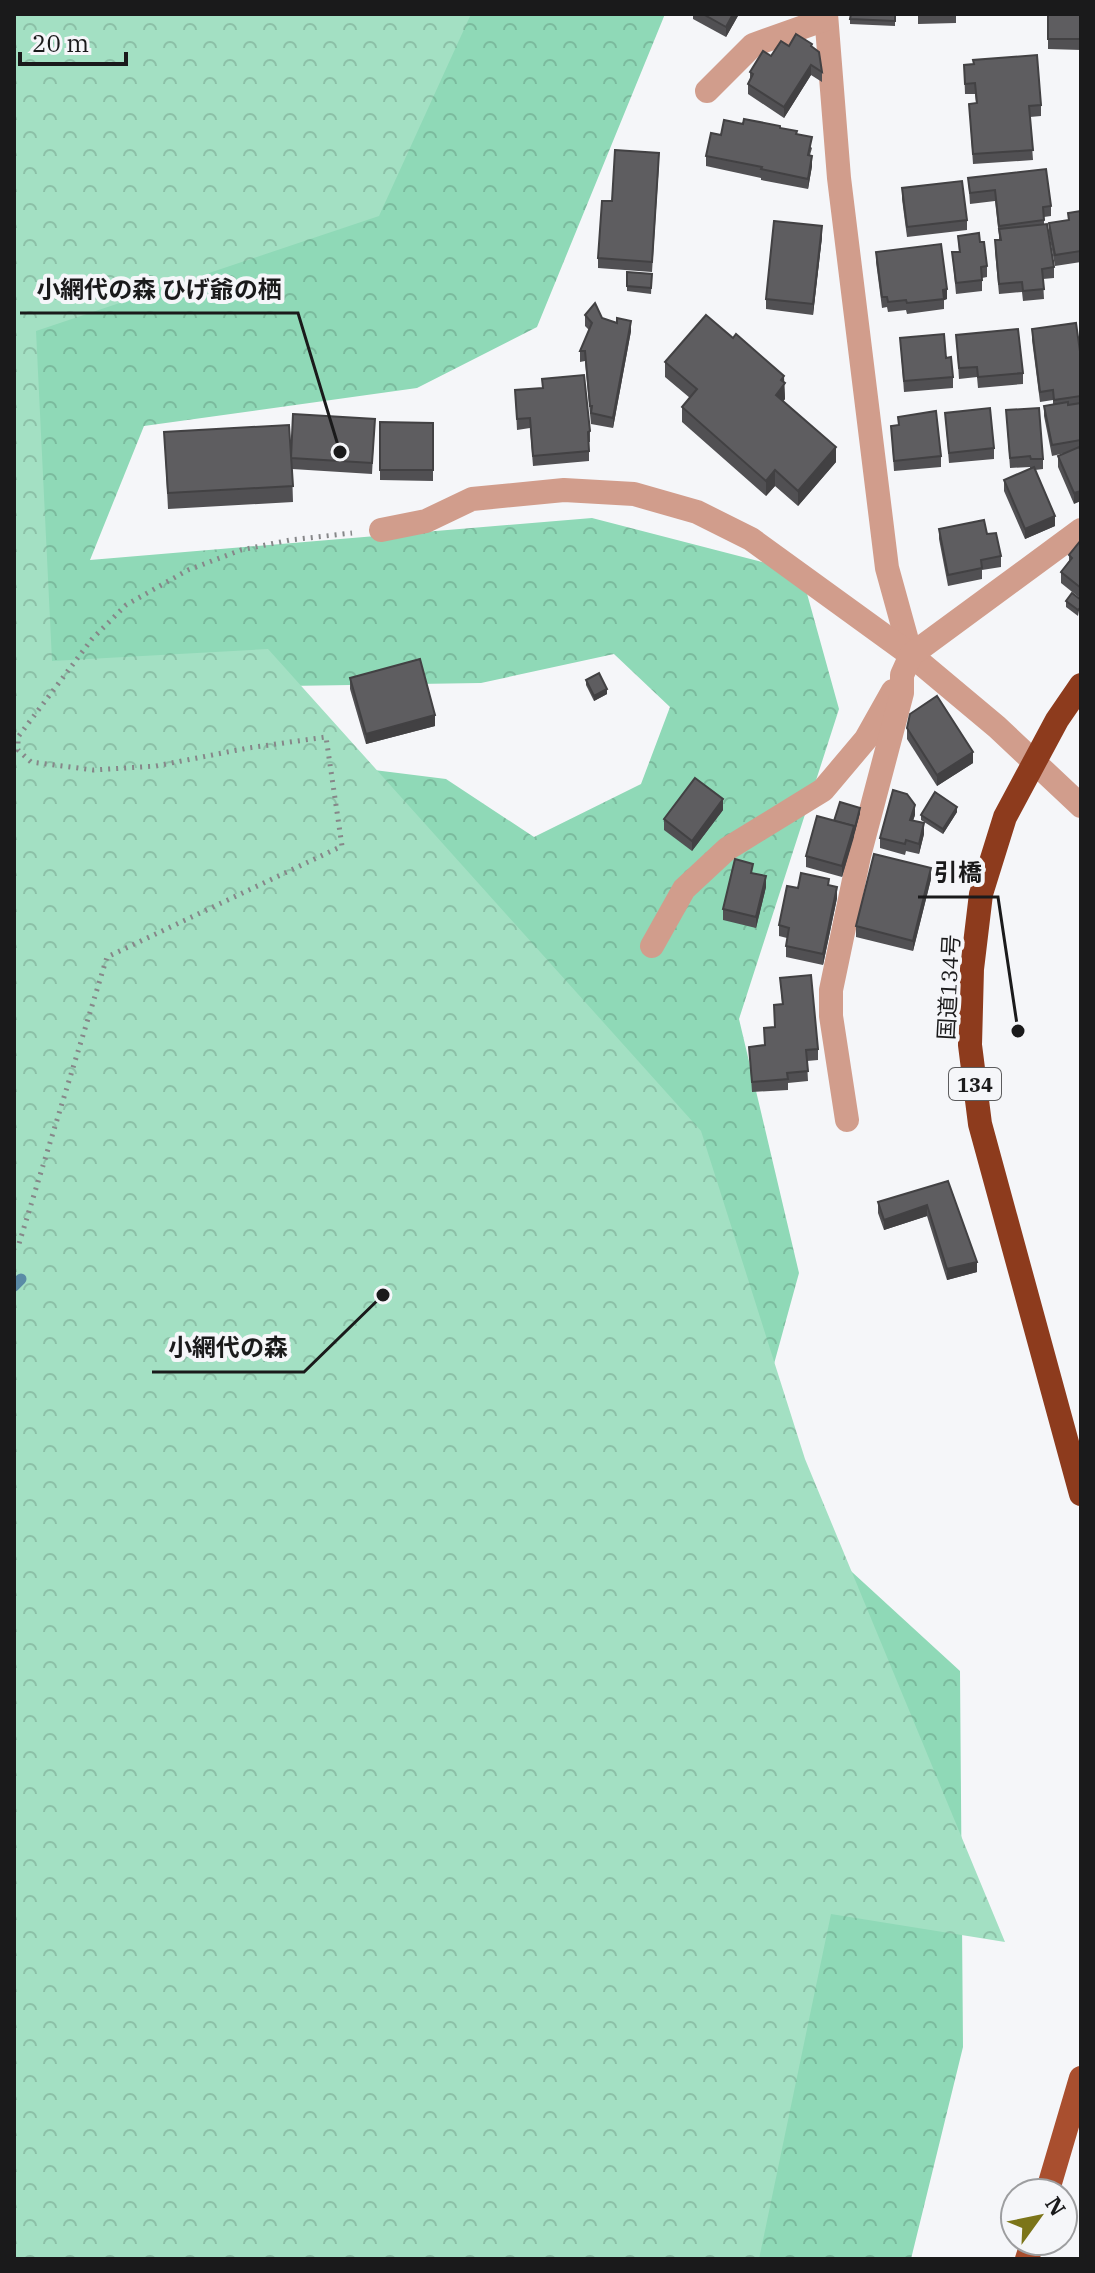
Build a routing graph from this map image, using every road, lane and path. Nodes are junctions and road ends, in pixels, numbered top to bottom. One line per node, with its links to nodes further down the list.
1 (826, 16): 2 (street); 5 (street)
2 (707, 91)
3 (381, 530): 5 (street); 11 (path)
4 (1081, 530): 5 (street)
5 (906, 665): 7 (street); 9 (street); 10 (street)
6 (1081, 685): 7 (highway, 国道134号 / 134)
7 (1033, 762): 8 (street); 12 (highway, 国道134号 / 134)
8 (1081, 806)
9 (652, 946)
10 (847, 1120)
11 (14, 1248)
12 (1081, 1494)
13 (1081, 2078): 14 (main road)
14 (1052, 2177)

